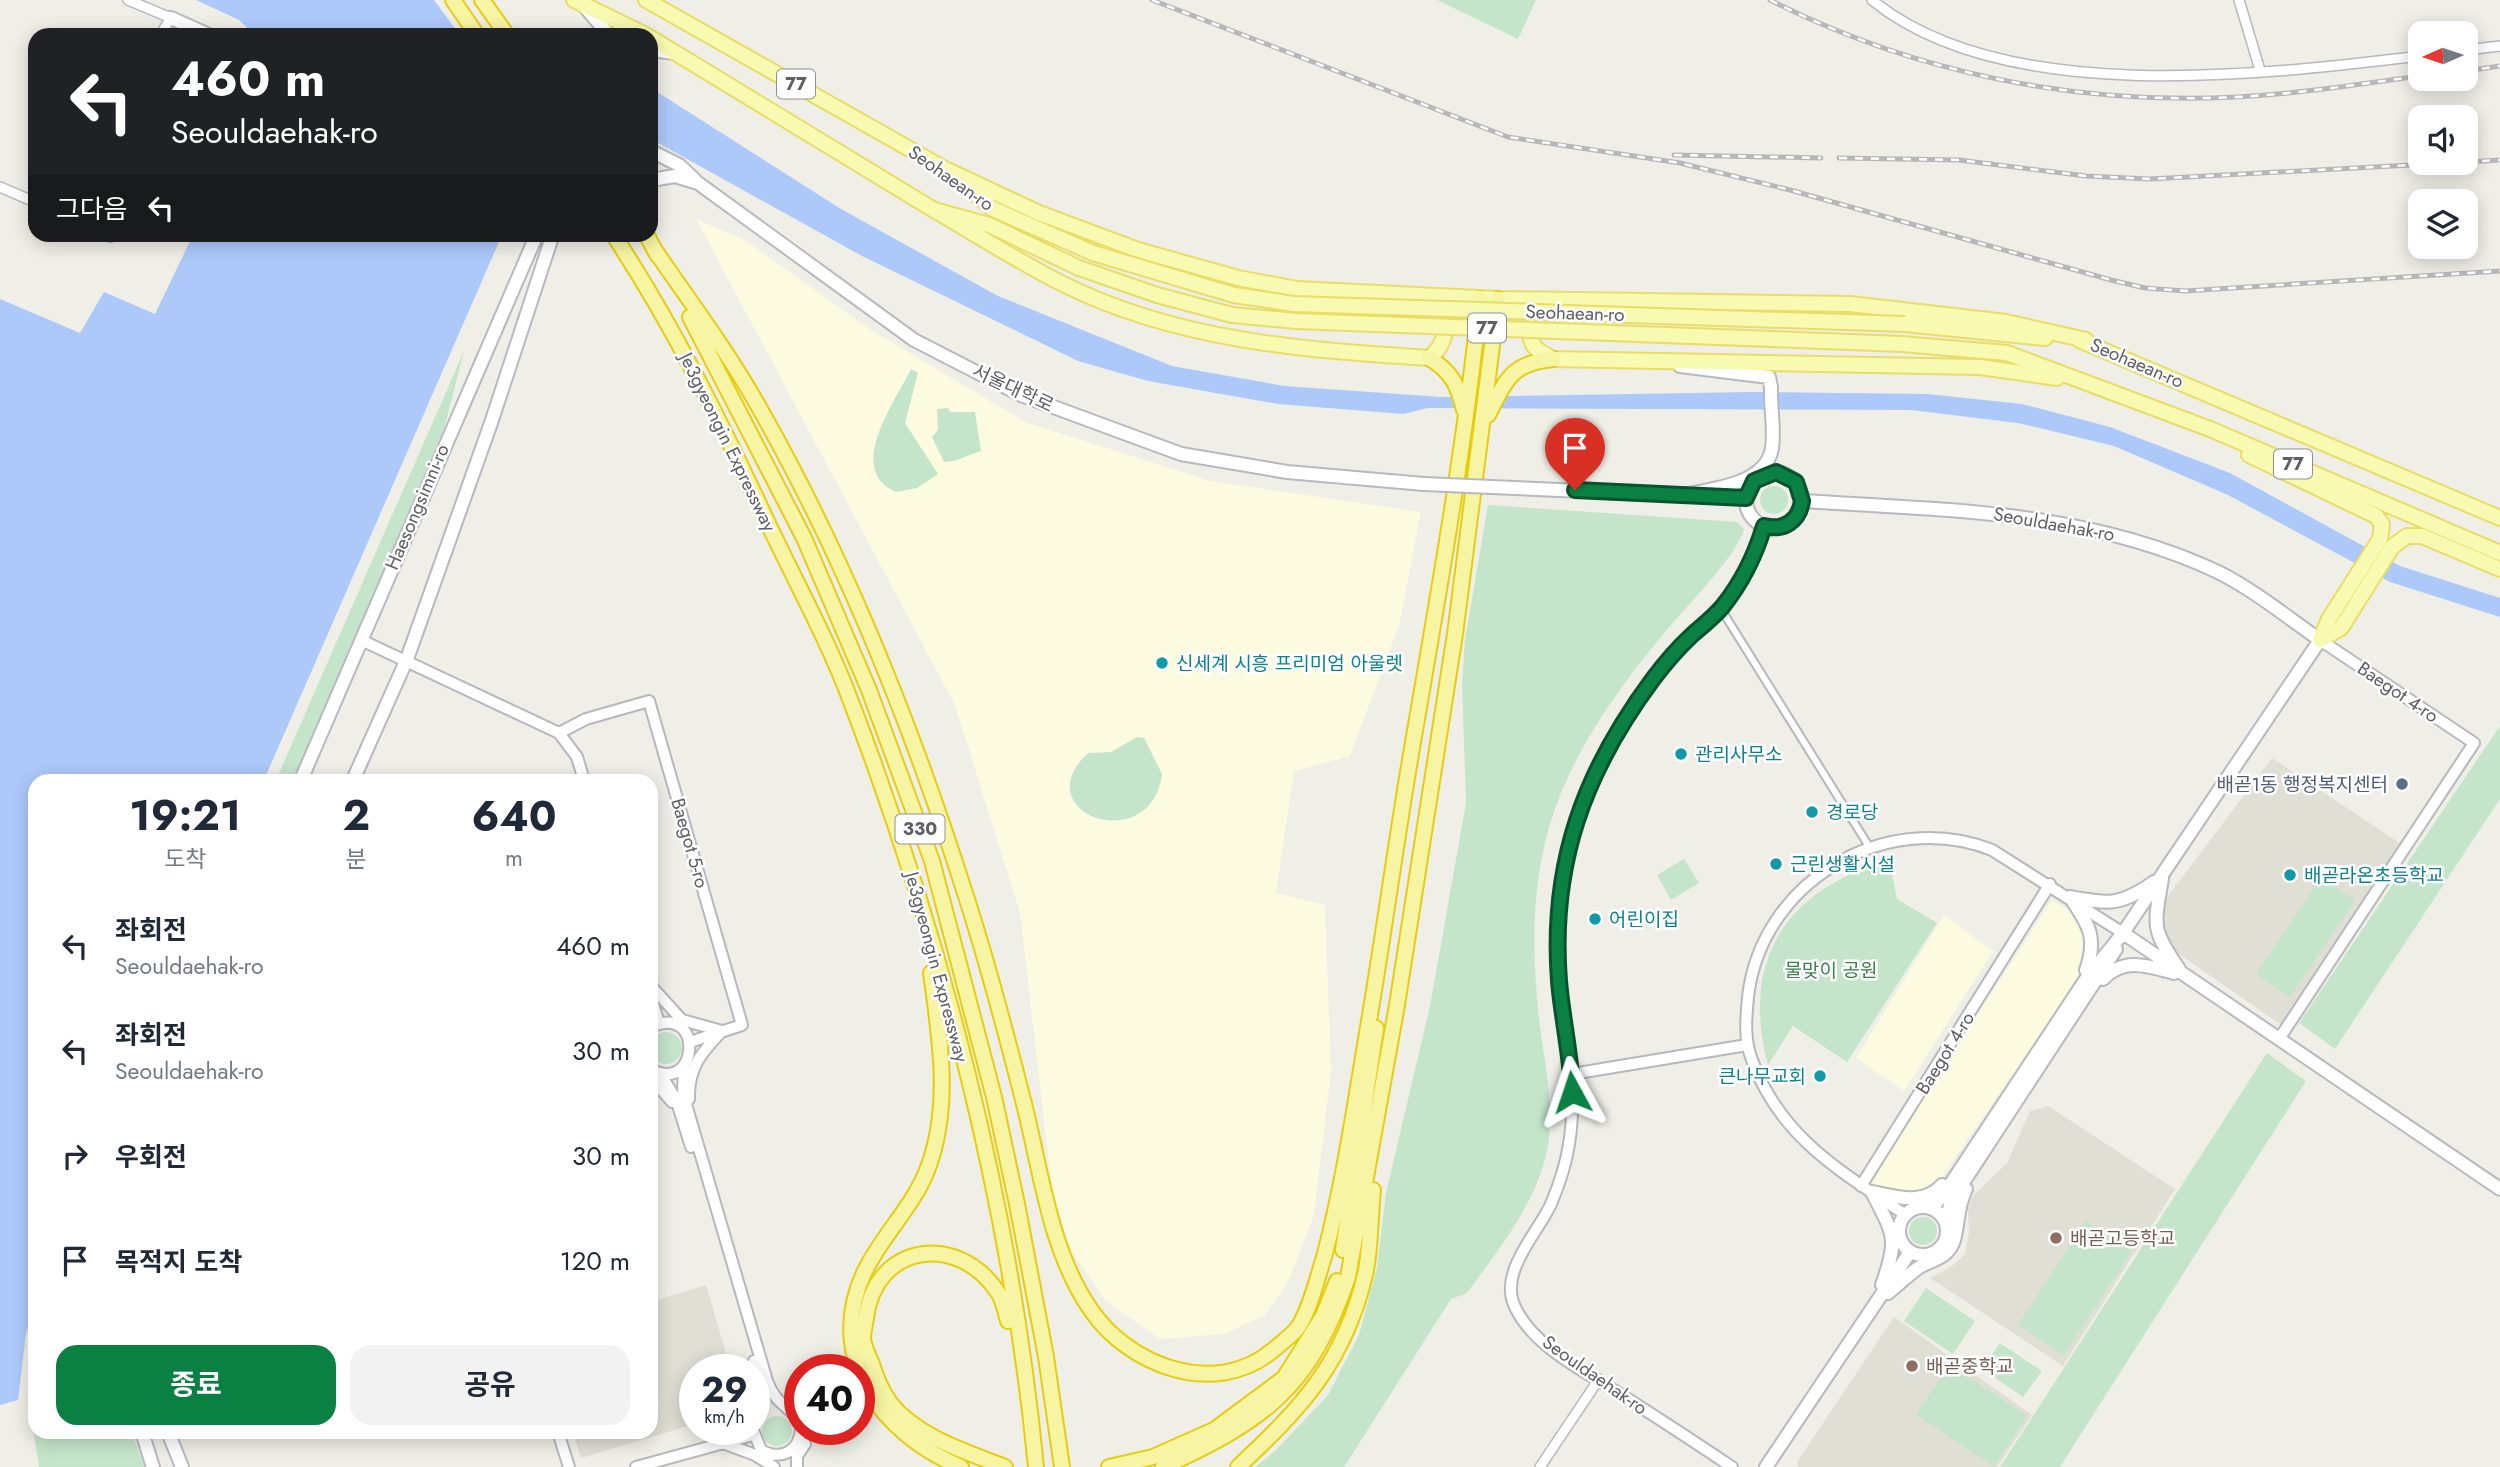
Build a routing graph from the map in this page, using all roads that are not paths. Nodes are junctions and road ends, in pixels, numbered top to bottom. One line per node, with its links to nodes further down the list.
1 (128, 0): 8 (street)
2 (453, 0): 11 (highway)
3 (482, 0): 12 (highway)
4 (646, 0): 23 (main road, Seohaean-ro / 77)
5 (1872, 0): 21 (street)
6 (2239, 0): 21 (street)
7 (578, 2): 13 (main road); 14 (main road)
8 (171, 18): 9 (street); 10 (main road)
9 (165, 28)
10 (193, 28)
11 (472, 28)
12 (502, 28)
13 (603, 28)
14 (632, 28)
15 (658, 42): 19 (main road, Seohaean-ro / 77)
16 (2500, 46): 17 (street)
17 (2478, 49)
18 (658, 51): 19 (main road)
19 (676, 54): 28 (main road, Seohaean-ro / 77)
20 (2408, 57): 21 (street)
21 (2260, 70)
22 (658, 154): 25 (main road)
23 (945, 169): 34 (main road); 38 (main road, Seohaean-ro / 77, bridge)
24 (658, 179): 25 (main road, 서울대학로)
25 (698, 183): 48 (main road, 서울대학로, bridge)
26 (0, 187): 27 (street)
27 (28, 199)
28 (934, 210): 39 (main road); 42 (main road, Seohaean-ro / 77, bridge)
29 (534, 242): 57 (main road, Haesongsimni-ro)
30 (550, 242): 59 (main road, Haesongsimni-ro)
31 (618, 242): 65 (highway, Je3gyeongin Expressway / 330)
32 (651, 242): 33 (highway, Je3gyeongin Expressway / 330)
33 (654, 248): 69 (highway); 121 (highway, Je3gyeongin Expressway / 330)
34 (1430, 297): 35 (main road); 39 (main road)
35 (1480, 299): 36 (main road); 43 (highway)
36 (1498, 299): 37 (main road); 44 (highway)
37 (1553, 300): 38 (main road); 40 (main road)
38 (2086, 340): 51 (main road, Seohaean-ro / 77)
39 (1429, 358): 43 (highway)
40 (1553, 359): 41 (main road); 44 (highway)
41 (1651, 362): 42 (main road); 46 (main road)
42 (2083, 381): 45 (main road, Seohaean-ro / 77)
43 (1466, 421): 69 (highway)
44 (1483, 423): 83 (highway)
45 (2210, 429): 53 (main road); 54 (main road, Seohaean-ro / 77)
46 (1774, 450): 47 (main road); 48 (main road)
47 (1761, 476): 49 (main road); 50 (main road)
48 (1685, 495): 49 (main road, 서울대학로)
49 (1746, 498): 52 (main road)
50 (1802, 501): 52 (main road); 58 (main road, Seouldaehak-ro)
51 (2500, 518)
52 (1764, 526): 56 (street, Seouldaehak-ro)
53 (2386, 543): 55 (main road); 58 (main road)
54 (2500, 554)
55 (2500, 569)
56 (1721, 608): 64 (street); 81 (street, Seouldaehak-ro)
57 (361, 640): 59 (street); 61 (main road, Haesongsimni-ro)
58 (2319, 640): 66 (main road); 76 (street, Baegot 4-ro)
59 (407, 659): 60 (street); 62 (main road, Haesongsimni-ro)
60 (559, 733): 63 (street); 75 (street, Baegot 5-ro)
61 (304, 774)
62 (356, 774)
63 (582, 774)
64 (1870, 848): 67 (street); 78 (street)
65 (912, 872): 100 (highway, Je3gyeongin Expressway / 330); 118 (highway)
66 (2162, 875): 68 (main road); 70 (main road); 71 (main road)
67 (2050, 884): 68 (street); 86 (street, Baegot 4-ro)
68 (2070, 897): 70 (street); 73 (main road)
69 (1387, 915): 122 (highway)
70 (2123, 933): 71 (main road); 73 (main road)
71 (2183, 975): 73 (main road); 76 (main road)
72 (658, 994): 75 (street)
73 (2082, 994): 85 (main road)
74 (658, 1025): 77 (street)
75 (722, 1031): 77 (street); 84 (street)
76 (2279, 1039): 87 (main road)
77 (690, 1042): 79 (street)
78 (1747, 1045): 81 (street); 86 (street)
79 (684, 1066): 80 (street); 84 (street)
80 (658, 1073)
81 (1572, 1074): 95 (street, Seouldaehak-ro)
82 (658, 1076): 84 (street)
83 (1381, 1094): 123 (highway); 124 (highway)
84 (686, 1117): 93 (street)
85 (1979, 1151): 86 (main road); 88 (main road); 90 (main road); 92 (main road)
86 (1867, 1189): 89 (street); 92 (main road)
87 (2500, 1189)
88 (1927, 1207): 89 (main road); 90 (main road)
89 (1906, 1214): 91 (main road)
90 (1946, 1222): 91 (main road)
91 (1910, 1252): 92 (main road)
92 (1875, 1305): 127 (main road)
93 (755, 1354)
94 (770, 1378): 97 (street)
95 (1599, 1380): 125 (street); 126 (street, Seouldaehak-ro)
96 (770, 1390): 99 (street)
97 (784, 1396)
98 (770, 1408): 99 (street)
99 (784, 1408)
100 (1031, 1410): 119 (highway); 120 (highway, Je3gyeongin Expressway / 330)
101 (144, 1439): 111 (main road)
102 (171, 1439): 112 (main road)
103 (560, 1439): 113 (street)
104 (716, 1445): 114 (street)
105 (728, 1445): 115 (street)
106 (760, 1445): 110 (street)
107 (795, 1445): 109 (street)
108 (802, 1445): 117 (street)
109 (794, 1448): 110 (street); 117 (street)
110 (770, 1454): 116 (street)
111 (153, 1467)
112 (182, 1467)
113 (569, 1467)
114 (636, 1467)
115 (774, 1467)
116 (782, 1467)
117 (795, 1467)
118 (961, 1467)
119 (1005, 1467)
120 (1036, 1467)
121 (1062, 1467)
122 (1109, 1467)
123 (1163, 1467)
124 (1238, 1467)
125 (1540, 1467)
126 (1732, 1467)
127 (1766, 1467)

